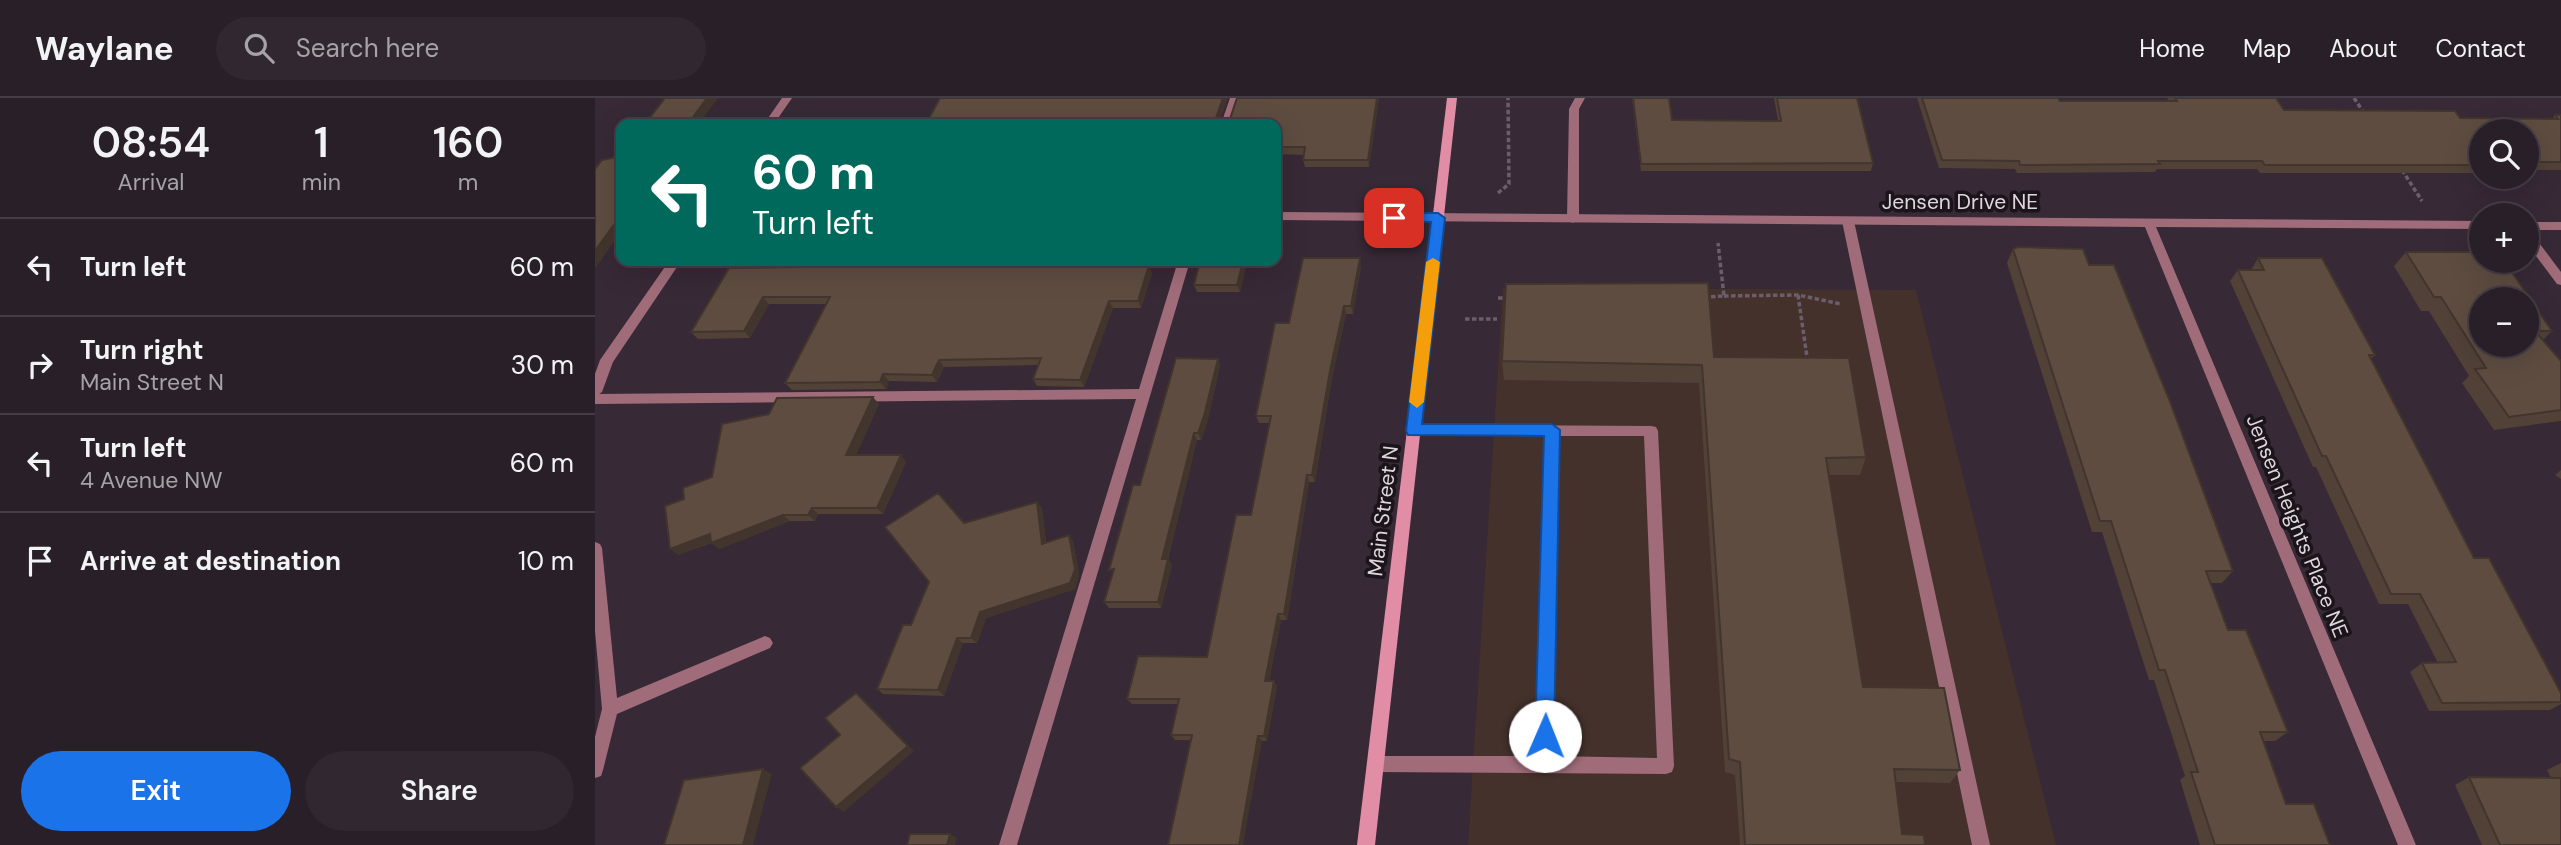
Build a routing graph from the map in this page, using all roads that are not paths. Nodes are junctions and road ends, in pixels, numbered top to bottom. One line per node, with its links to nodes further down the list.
1 (787, 98): 5 (street)
2 (1235, 98): 6 (street)
3 (1452, 98): 8 (main road, Main Street N)
4 (1580, 98): 9 (street)
5 (772, 119)
6 (1228, 119)
7 (1281, 216): 8 (street, Jensen Drive NE)
8 (1438, 218): 9 (street, Jensen Drive NE); 23 (main road, Main Street N)
9 (1573, 219): 10 (street, Jensen Drive NE)
10 (1848, 221): 11 (street, Jensen Drive NE); 32 (street)
11 (2149, 223): 12 (street, Jensen Drive NE); 33 (street, Jensen Heights Place NE)
12 (2469, 225)
13 (2539, 226): 14 (street)
14 (2561, 226)
15 (2539, 251): 18 (street)
16 (672, 266): 19 (street)
17 (1182, 266): 20 (street)
18 (2561, 281)
19 (595, 393)
20 (1144, 394): 21 (street); 30 (street)
21 (595, 399)
22 (1552, 430): 23 (street); 28 (street); 28 (street)
23 (1413, 431): 27 (main road, Main Street N)
24 (595, 548): 26 (street)
25 (765, 643): 26 (street)
26 (610, 709): 29 (street)
27 (1375, 764): 28 (street); 31 (main road, Main Street N)
28 (1544, 764)
29 (595, 770)
30 (1008, 845)
31 (1366, 845)
32 (1981, 845)
33 (2407, 845)

